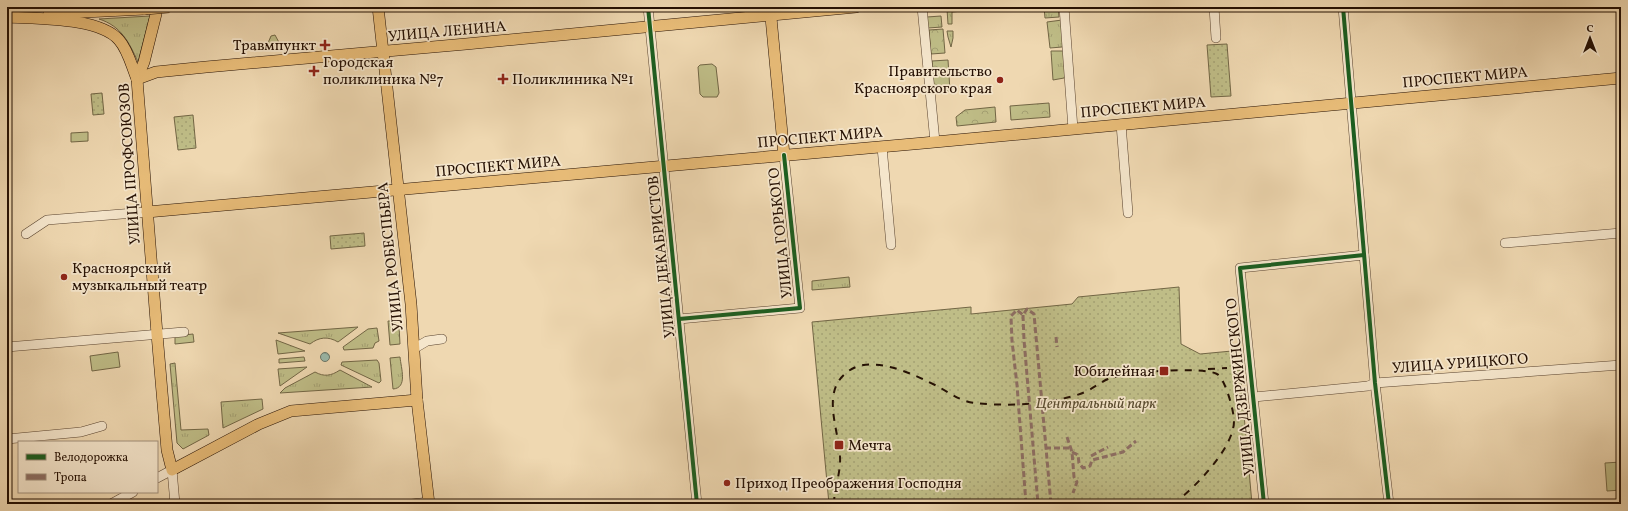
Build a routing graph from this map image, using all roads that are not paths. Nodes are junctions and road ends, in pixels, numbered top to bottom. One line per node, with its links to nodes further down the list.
1 (169, 7): 9 (main road, bridge)
2 (378, 7): 15 (main road, УЛИЦА РОБЕСПЬЕРА)
3 (648, 7): 13 (street, УЛИЦА ДЕКАБРИСТОВ)
4 (856, 7): 10 (main road, УЛИЦА ЛЕНИНА)
5 (922, 7): 21 (street)
6 (1064, 7): 20 (street)
7 (1214, 7): 14 (street)
8 (1343, 7): 18 (street)
9 (7, 9)
10 (770, 11): 13 (main road, УЛИЦА ЛЕНИНА); 23 (main road, УЛИЦА ГОРЬКОГО)
11 (156, 14): 17 (main road, УЛИЦА ПРОФСОЮЗОВ)
12 (7, 17): 17 (main road)
13 (650, 26): 15 (main road, УЛИЦА ЛЕНИНА); 24 (street, УЛИЦА ДЕКАБРИСТОВ)
14 (1216, 38)
15 (384, 51): 17 (main road, УЛИЦА ЛЕНИНА); 25 (main road, УЛИЦА РОБЕСПЬЕРА)
16 (1621, 78): 18 (main road, ПРОСПЕКТ МИРА)
17 (137, 79): 26 (main road, УЛИЦА ПРОФСОЮЗОВ)
18 (1351, 103): 19 (main road, ПРОСПЕКТ МИРА); 32 (street)
19 (1121, 124): 20 (main road, ПРОСПЕКТ МИРА); 27 (street)
20 (1073, 129): 21 (main road, ПРОСПЕКТ МИРА)
21 (935, 142): 22 (main road, ПРОСПЕКТ МИРА)
22 (882, 146): 23 (main road, ПРОСПЕКТ МИРА); 31 (street)
23 (784, 155): 24 (main road, ПРОСПЕКТ МИРА); 33 (street, УЛИЦА ГОРЬКОГО)
24 (663, 166): 25 (main road, ПРОСПЕКТ МИРА); 33 (street, УЛИЦА ДЕКАБРИСТОВ)
25 (399, 189): 26 (main road, ПРОСПЕКТ МИРА); 38 (main road, УЛИЦА РОБЕСПЬЕРА)
26 (147, 212): 29 (street, ПРОСПЕКТ МИРА); 35 (main road, УЛИЦА ПРОФСОЮЗОВ)
27 (1128, 212)
28 (1621, 233): 30 (street)
29 (26, 234)
30 (1505, 243)
31 (891, 245)
32 (1364, 256): 40 (street); 41 (street, УЛИЦА ДЗЕРЖИНСКОГО)
33 (679, 319): 52 (street, УЛИЦА ДЕКАБРИСТОВ)
34 (184, 332): 35 (street)
35 (157, 334): 37 (street); 45 (main road, УЛИЦА ПРОФСОЮЗОВ)
36 (442, 339): 38 (street)
37 (7, 347)
38 (415, 348): 42 (main road, УЛИЦА РОБЕСПЬЕРА)
39 (1621, 365): 40 (street, УЛИЦА УРИЦКОГО)
40 (1375, 383): 41 (street, УЛИЦА УРИЦКОГО); 54 (street)
41 (1254, 397): 53 (street, УЛИЦА ДЗЕРЖИНСКОГО)
42 (417, 400): 45 (main road); 48 (main road, УЛИЦА РОБЕСПЬЕРА)
43 (102, 426): 44 (street)
44 (7, 439)
45 (172, 470): 46 (street); 50 (street, УЛИЦА ПРОФСОЮЗОВ)
46 (158, 477)
47 (131, 493): 49 (street)
48 (429, 503): 51 (street)
49 (111, 504)
50 (175, 504)
51 (412, 504)
52 (697, 504)
53 (1264, 504)
54 (1389, 504)

